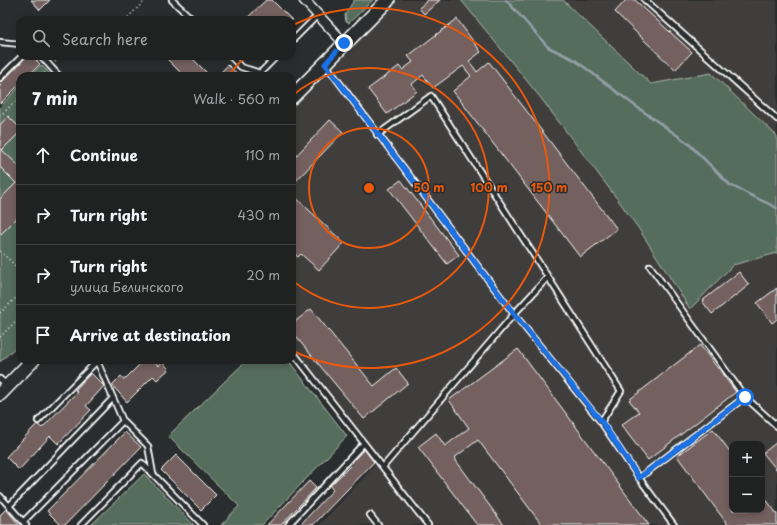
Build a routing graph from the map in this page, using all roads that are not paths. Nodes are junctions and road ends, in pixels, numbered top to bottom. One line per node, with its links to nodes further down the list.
1 (172, 0): 6 (lane)
2 (304, 0): 5 (street)
3 (388, 0): 9 (street)
4 (645, 0): 21 (lane)
5 (318, 15): 7 (lane); 9 (street)
6 (189, 16)
7 (296, 37)
8 (0, 42): 10 (lane)
9 (344, 43): 15 (street)
10 (16, 44)
11 (18, 60): 19 (lane)
12 (45, 60): 16 (lane)
13 (234, 60): 17 (lane)
14 (274, 60): 18 (lane)
15 (325, 64): 20 (street); 22 (lane)
16 (55, 72)
17 (256, 72)
18 (264, 72)
19 (0, 78)
20 (296, 93)
21 (777, 119)
22 (377, 135): 24 (lane); 25 (lane)
23 (650, 266): 31 (lane)
24 (548, 277): 25 (lane); 35 (lane)
25 (514, 314): 35 (lane); 38 (lane)
26 (296, 356): 37 (lane)
27 (29, 364): 30 (street)
28 (95, 364): 33 (lane)
29 (99, 364): 32 (lane)
30 (3, 386)
31 (745, 397): 36 (lane); 40 (lane)
32 (112, 398): 34 (lane); 42 (lane)
33 (38, 421)
34 (123, 421): 39 (lane); 44 (lane)
35 (602, 422): 40 (lane)
36 (777, 426)
37 (364, 443): 38 (lane); 47 (lane)
38 (383, 467): 49 (lane)
39 (153, 474): 45 (lane); 46 (lane)
40 (639, 478): 50 (lane)
41 (0, 496): 42 (lane)
42 (8, 506): 44 (lane)
43 (370, 516): 48 (lane)
44 (24, 524)
45 (80, 525)
46 (203, 525)
47 (288, 525)
48 (378, 525)
49 (428, 525)
50 (674, 525)

